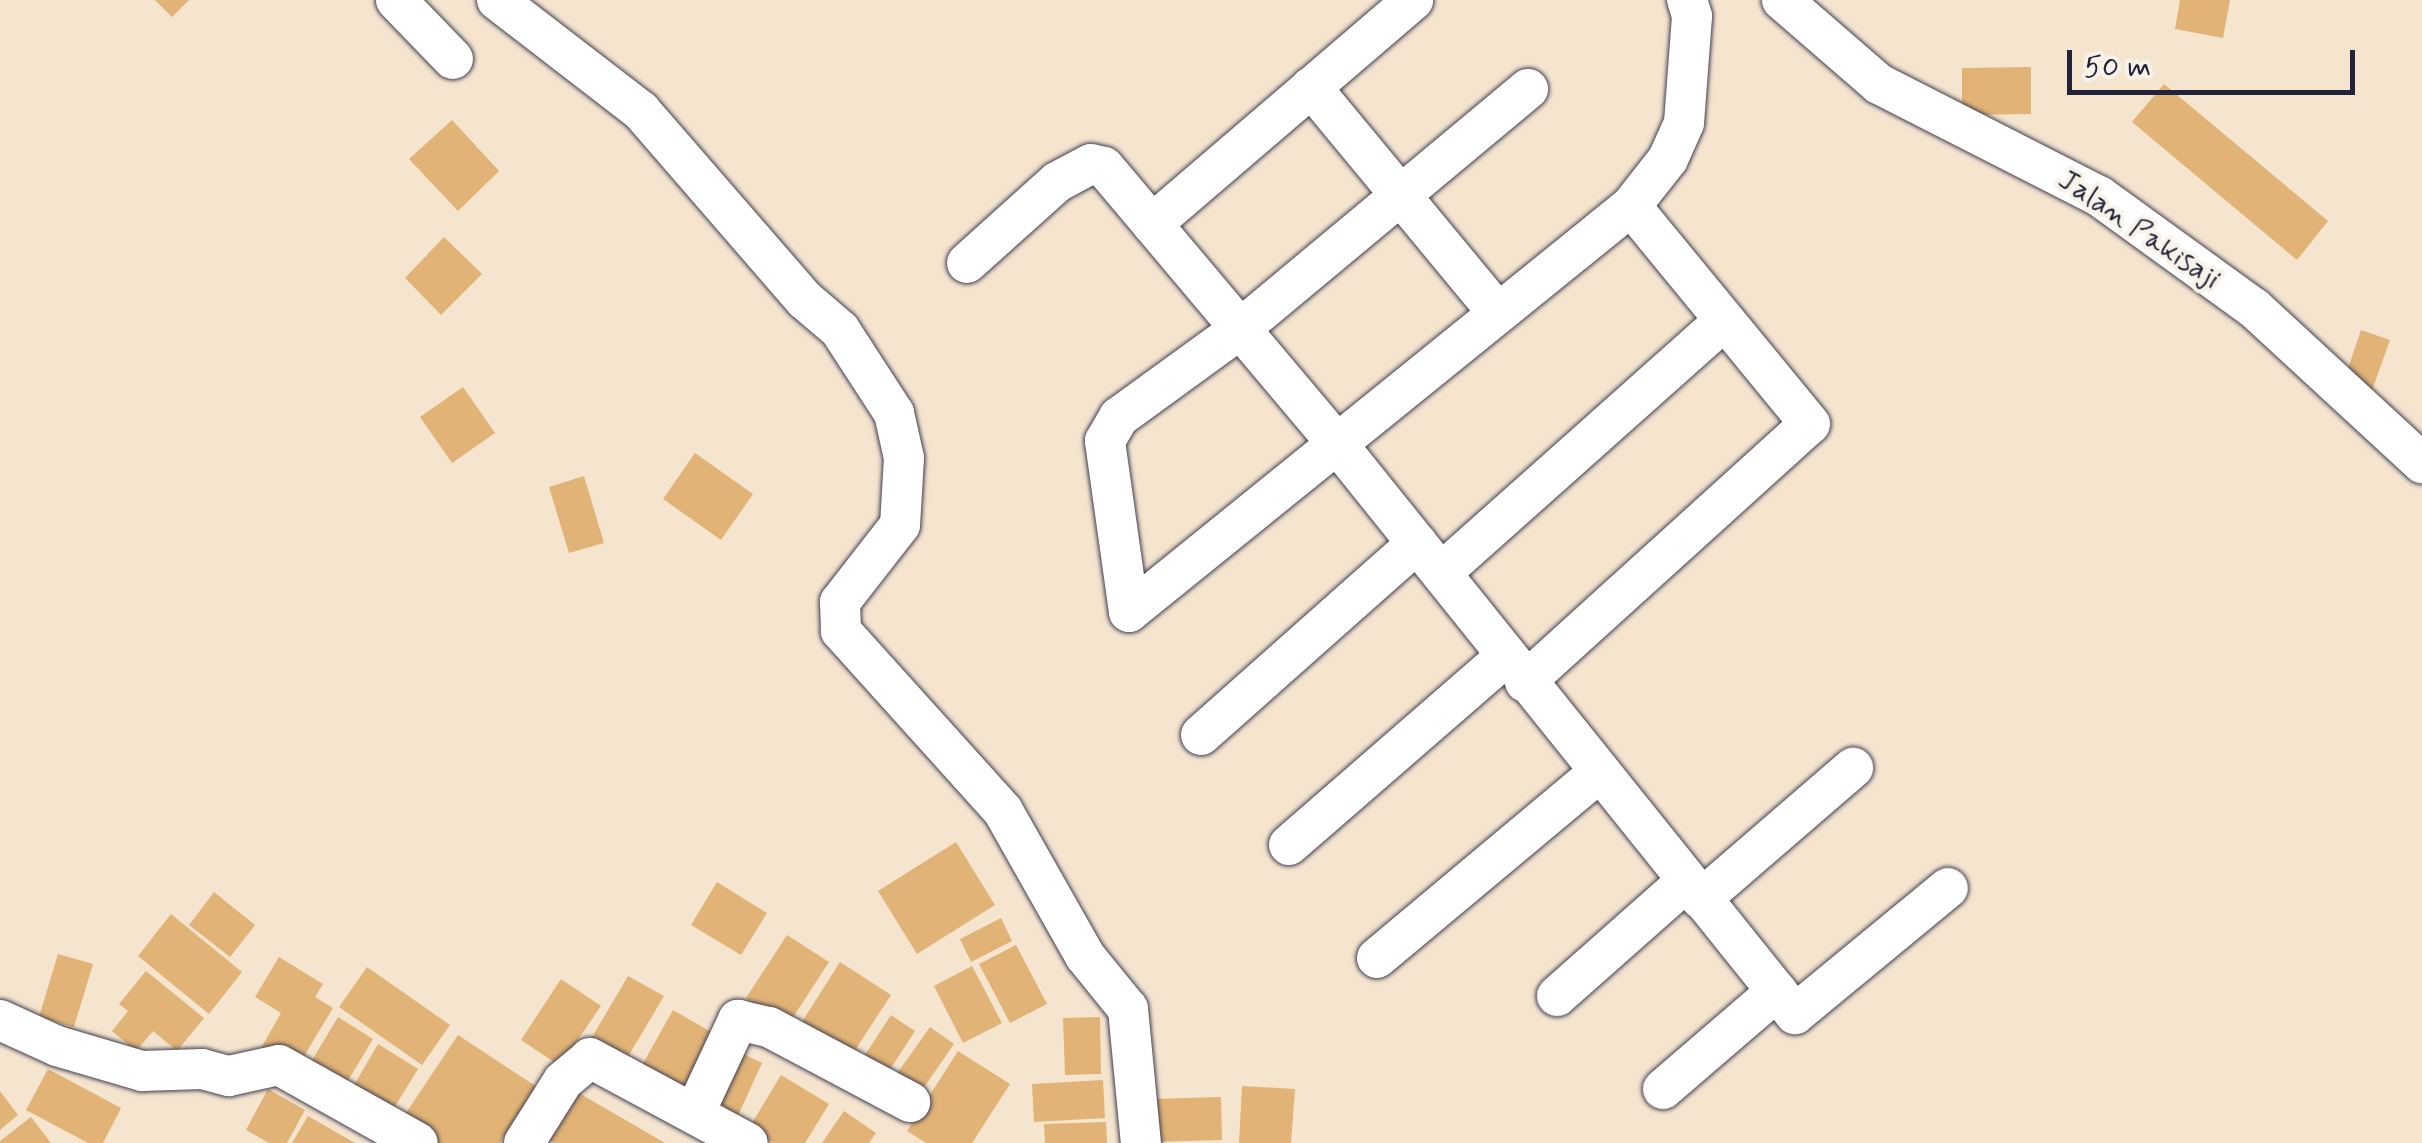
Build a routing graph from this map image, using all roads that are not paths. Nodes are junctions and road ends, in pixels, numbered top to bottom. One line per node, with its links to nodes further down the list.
1 (396, 0): 6 (street)
2 (497, 0): 36 (street)
3 (1413, 0): 7 (street)
4 (1687, 0): 10 (street)
5 (1782, 0): 17 (street, Jalan Pakisaji)
6 (453, 59)
7 (1311, 87): 9 (street); 11 (street)
8 (1528, 88): 9 (street)
9 (1397, 198): 13 (street); 15 (street)
10 (1631, 206): 13 (street); 14 (street)
11 (1152, 224): 12 (street); 15 (street)
12 (967, 263)
13 (1497, 312): 16 (street)
14 (1724, 321): 18 (street); 19 (street)
15 (1240, 329): 16 (street); 16 (street)
16 (1338, 444): 18 (street)
17 (2422, 463)
18 (1429, 558): 19 (street); 20 (street)
19 (1515, 670): 22 (street); 23 (street)
20 (1200, 735)
21 (1852, 768): 25 (street)
22 (1597, 774): 25 (street); 26 (street)
23 (1289, 845)
24 (1948, 888): 27 (street)
25 (1693, 890): 27 (street); 28 (street)
26 (1377, 958)
27 (1777, 991): 30 (street)
28 (1557, 996)
29 (0, 1020): 33 (street)
30 (1663, 1088)
31 (910, 1102): 32 (street)
32 (695, 1112): 34 (street); 35 (street)
33 (418, 1143)
34 (524, 1143)
35 (748, 1143)
36 (1141, 1143)

